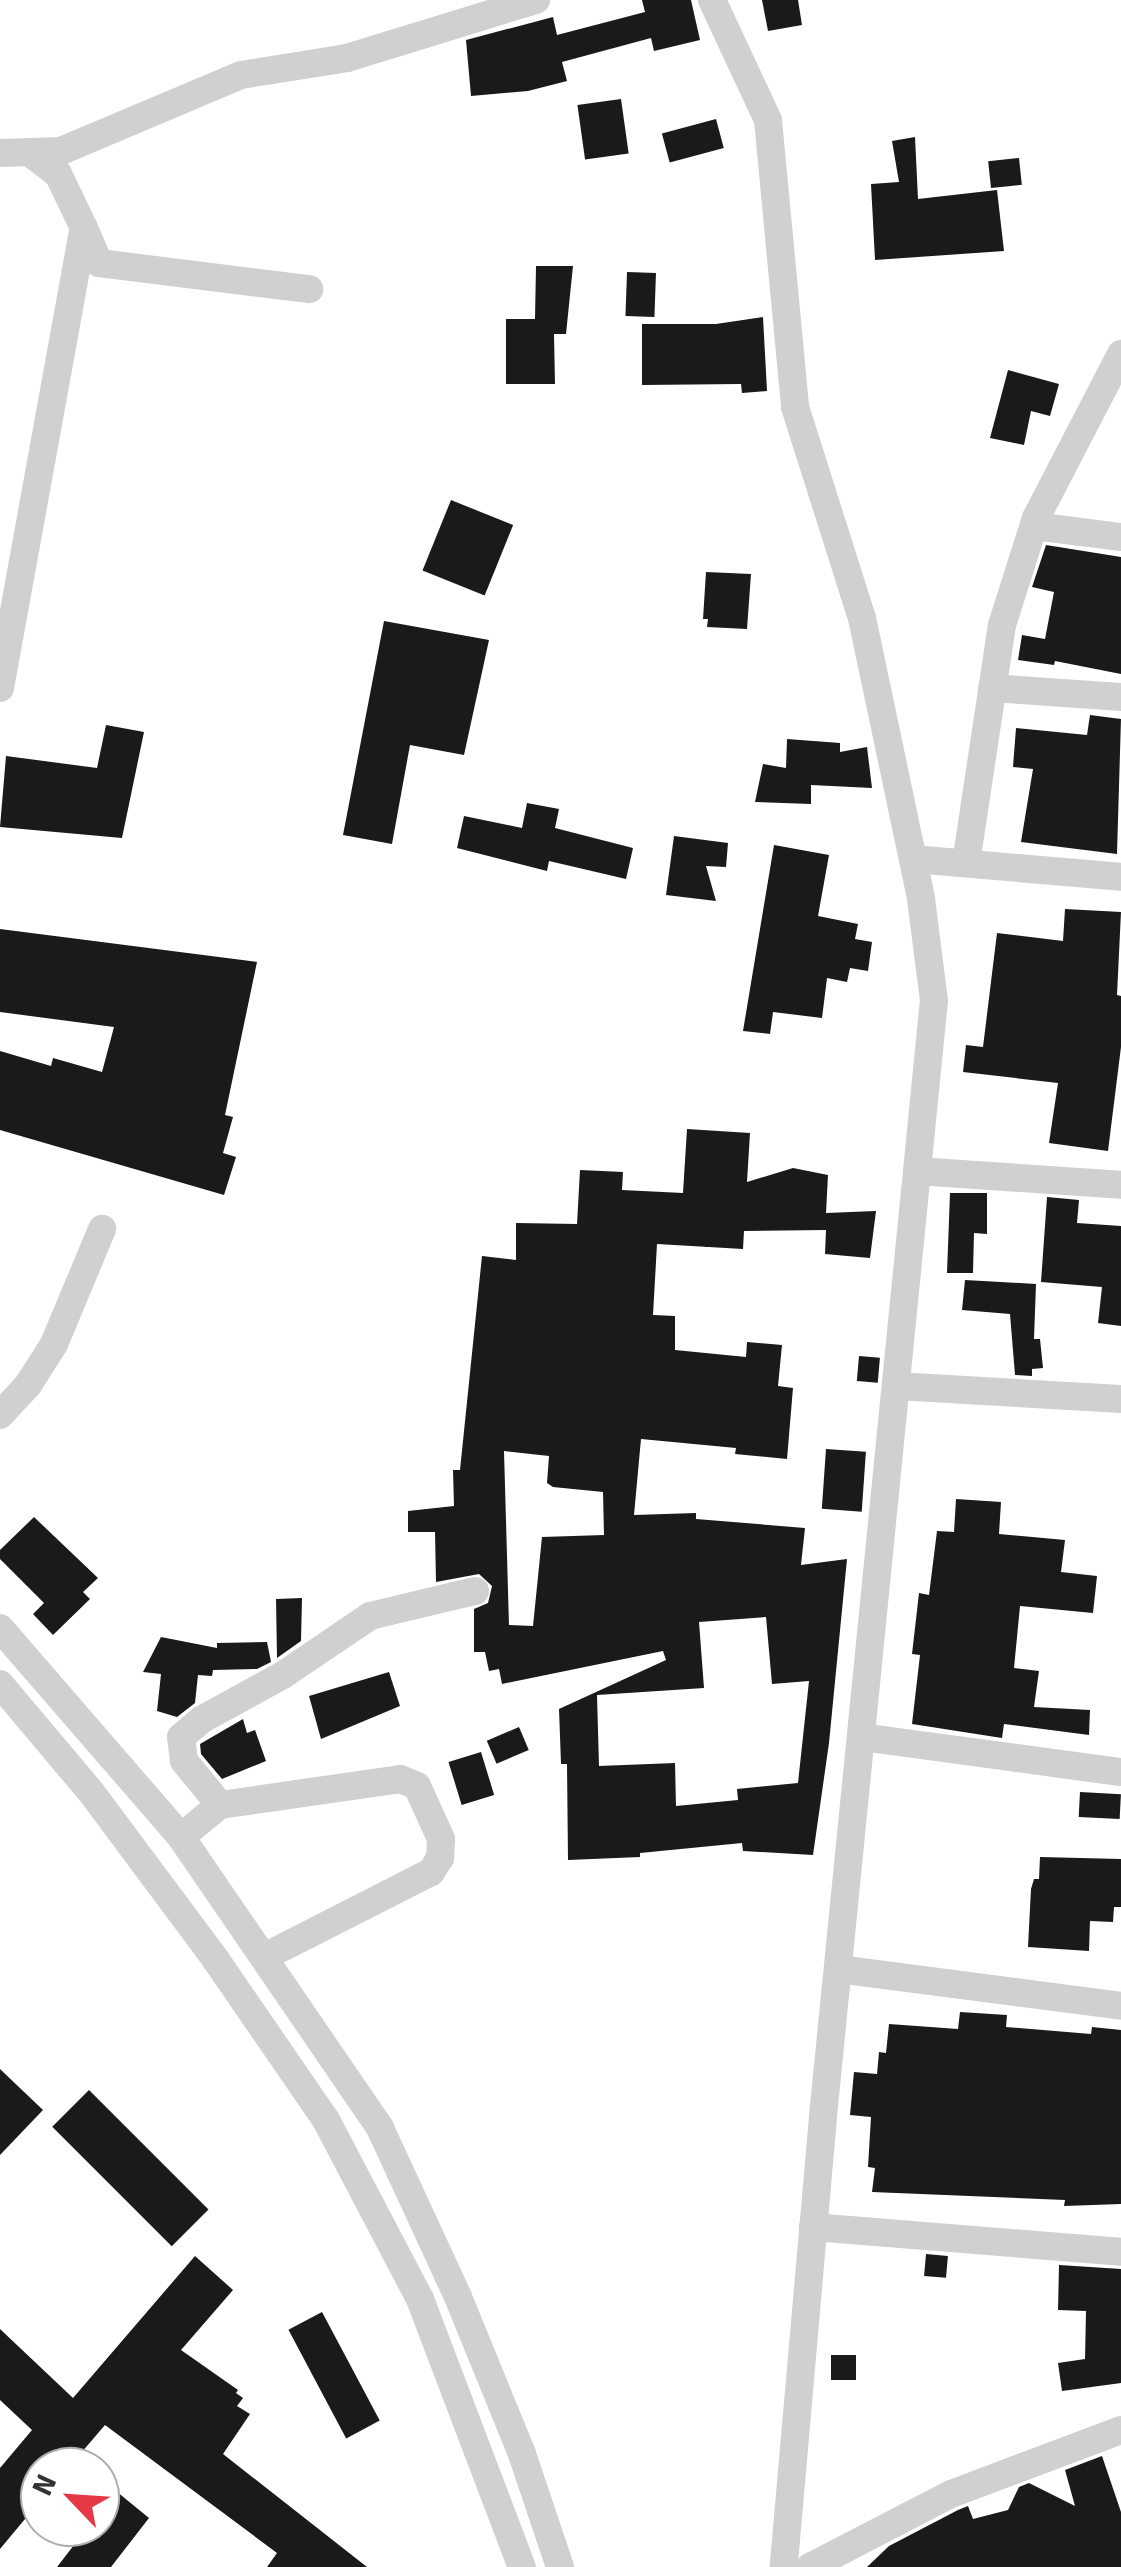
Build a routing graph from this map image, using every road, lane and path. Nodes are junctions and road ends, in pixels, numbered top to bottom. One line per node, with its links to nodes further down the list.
1 (536, 0): 3 (street)
2 (712, 0): 13 (street)
3 (30, 152): 4 (street); 5 (street)
4 (0, 153)
5 (84, 228): 6 (street); 10 (street)
6 (309, 289)
7 (1121, 354): 8 (street)
8 (1034, 526): 9 (street); 11 (street)
9 (1121, 538)
10 (0, 688)
11 (992, 688): 12 (street); 14 (street)
12 (1121, 698)
13 (913, 858): 14 (street); 16 (street)
14 (966, 863): 15 (street)
15 (1121, 877)
16 (917, 1172): 17 (street); 19 (street)
17 (1121, 1185)
18 (102, 1229): 21 (street)
19 (896, 1386): 20 (street); 25 (street)
20 (1121, 1399)
21 (0, 1415)
22 (474, 1591): 27 (street)
23 (0, 1628): 28 (street)
24 (0, 1684): 35 (street)
25 (861, 1738): 26 (street); 30 (street)
26 (1121, 1772)
27 (220, 1805): 28 (street); 29 (street)
28 (181, 1837): 29 (street)
29 (264, 1957): 36 (street)
30 (838, 1968): 31 (street); 32 (street)
31 (1121, 2006)
32 (814, 2226): 33 (street); 37 (street)
33 (1121, 2252)
34 (1121, 2430): 38 (street)
35 (522, 2567)
36 (560, 2567)
37 (784, 2567)
38 (810, 2567)

